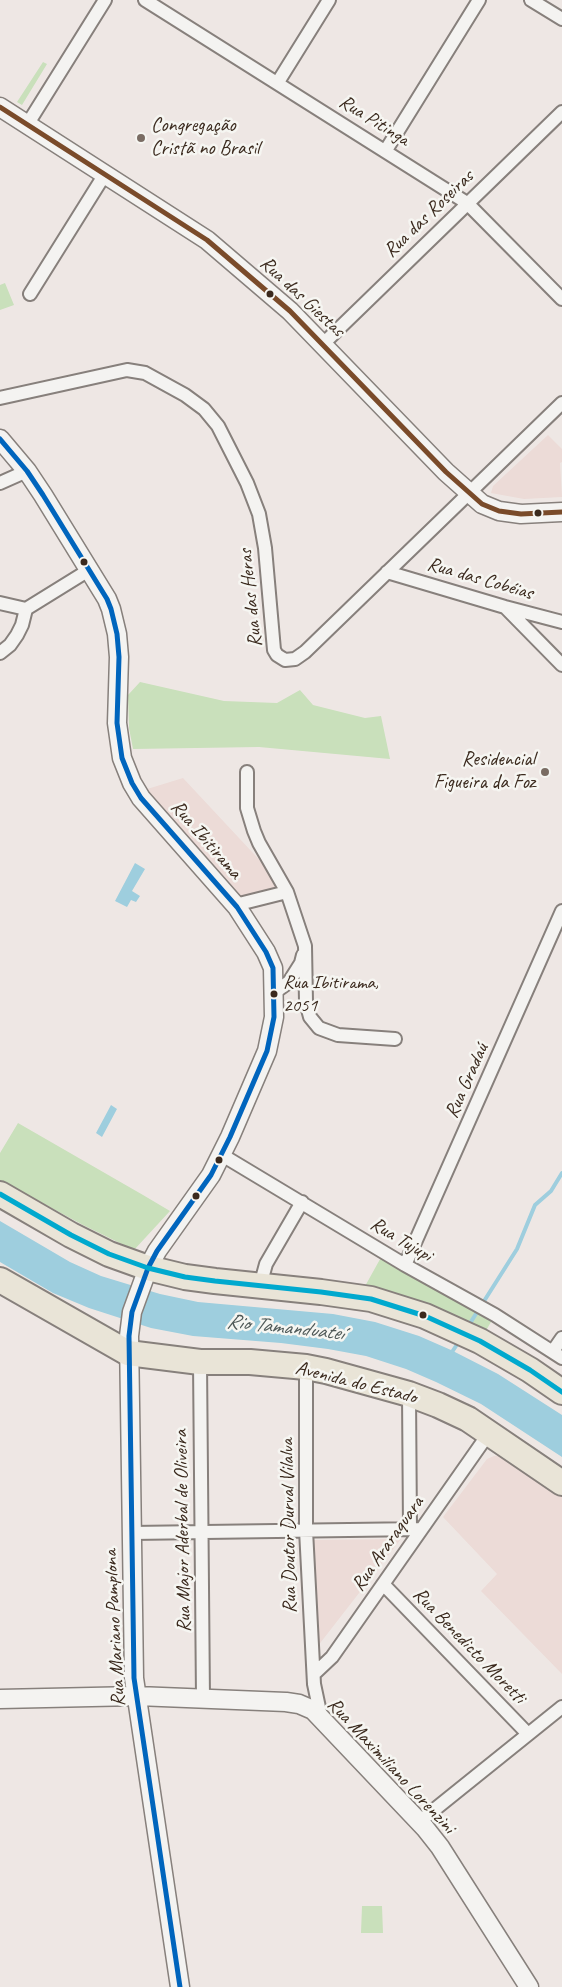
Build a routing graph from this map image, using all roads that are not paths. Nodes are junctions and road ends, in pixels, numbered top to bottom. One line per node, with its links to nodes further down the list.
1 (105, 0): 10 (street)
2 (146, 0): 7 (street, Rua Pitinga)
3 (329, 0): 7 (street)
4 (479, 0): 11 (street)
5 (531, 0): 6 (street)
6 (562, 19)
7 (278, 82): 11 (street, Rua Pitinga)
8 (0, 107): 10 (main road, Rua das Giestas)
9 (562, 112): 13 (street, Rua das Roseiras)
10 (27, 125): 12 (main road, Rua das Giestas)
11 (386, 150): 13 (street, Rua Pitinga)
12 (106, 174): 14 (street); 16 (main road, Rua das Giestas)
13 (467, 203): 15 (street, Rua Pitinga); 16 (street, Rua das Roseiras)
14 (30, 294)
15 (562, 299)
16 (322, 344): 22 (main road, Rua das Giestas)
17 (0, 398): 25 (street, Rua das Heras)
18 (562, 403): 22 (street, Rua das Heras)
19 (0, 439): 20 (main road, Rua Ibitirama)
20 (27, 471): 21 (street); 24 (main road, Rua Ibitirama)
21 (0, 482)
22 (469, 492): 23 (main road, Rua das Giestas); 25 (street, Rua das Heras)
23 (562, 512)
24 (89, 570): 28 (street); 34 (main road, Rua Ibitirama)
25 (387, 572): 27 (street, Rua das Cobéias)
26 (0, 603): 28 (street)
27 (505, 607): 29 (street, Rua das Cobéias); 31 (street)
28 (26, 609): 30 (street)
29 (562, 622)
30 (0, 653)
31 (562, 665)
32 (247, 772): 33 (street)
33 (287, 892): 34 (street); 36 (street)
34 (235, 905): 37 (main road, Rua Ibitirama)
35 (562, 911): 42 (street, Rua Gradaú)
36 (305, 946): 37 (street); 38 (street)
37 (275, 992): 39 (main road, Rua Ibitirama)
38 (395, 1039)
39 (222, 1155): 41 (street, Rua Tujupi); 43 (main road, Rua Ibitirama)
40 (0, 1194): 43 (highway)
41 (302, 1202): 42 (street, Rua Tujupi); 45 (street)
42 (406, 1266): 48 (street, Rua Tujupi)
43 (146, 1274): 45 (highway); 47 (main road, Rua Mariano Pamplona)
44 (0, 1280): 47 (highway)
45 (260, 1286): 51 (highway)
46 (562, 1338): 48 (street)
47 (128, 1344): 49 (highway, Avenida do Estado); 58 (main road, Rua Mariano Pamplona)
48 (558, 1354)
49 (200, 1362): 50 (highway, Avenida do Estado); 57 (street, Rua Major Aderbal de Oliveira)
50 (306, 1367): 52 (highway, Avenida do Estado); 56 (street, Rua Doutor Durval Vilalva)
51 (562, 1392)
52 (408, 1394): 53 (highway, Avenida do Estado); 55 (street)
53 (489, 1432): 54 (highway, Avenida do Estado); 55 (street, Rua Araraquara)
54 (562, 1483)
55 (415, 1529): 56 (street); 59 (street, Rua Araraquara)
56 (306, 1530): 57 (street); 60 (street, Rua Doutor Durval Vilalva)
57 (201, 1531): 58 (street); 63 (street, Rua Major Aderbal de Oliveira)
58 (132, 1533): 61 (main road, Rua Mariano Pamplona)
59 (383, 1584): 60 (street, Rua Araraquara); 67 (street, Rua Benedicto Moretti)
60 (314, 1679): 64 (street); 66 (street, Rua Doutor Durval Vilalva)
61 (137, 1696): 62 (main road, Rua Maximiliano Lorenzini); 63 (main road, Rua Maximiliano Lorenzini); 69 (main road, Rua Mariano Pamplona)
62 (0, 1699)
63 (203, 1699): 64 (main road, Rua Maximiliano Lorenzini)
64 (299, 1704): 66 (main road, Rua Maximiliano Lorenzini)
65 (561, 1710): 67 (street)
66 (321, 1717): 68 (main road, Rua Maximiliano Lorenzini)
67 (528, 1734): 68 (street)
68 (419, 1822): 70 (main road, Rua Maximiliano Lorenzini)
69 (180, 1987)
70 (529, 1987)

